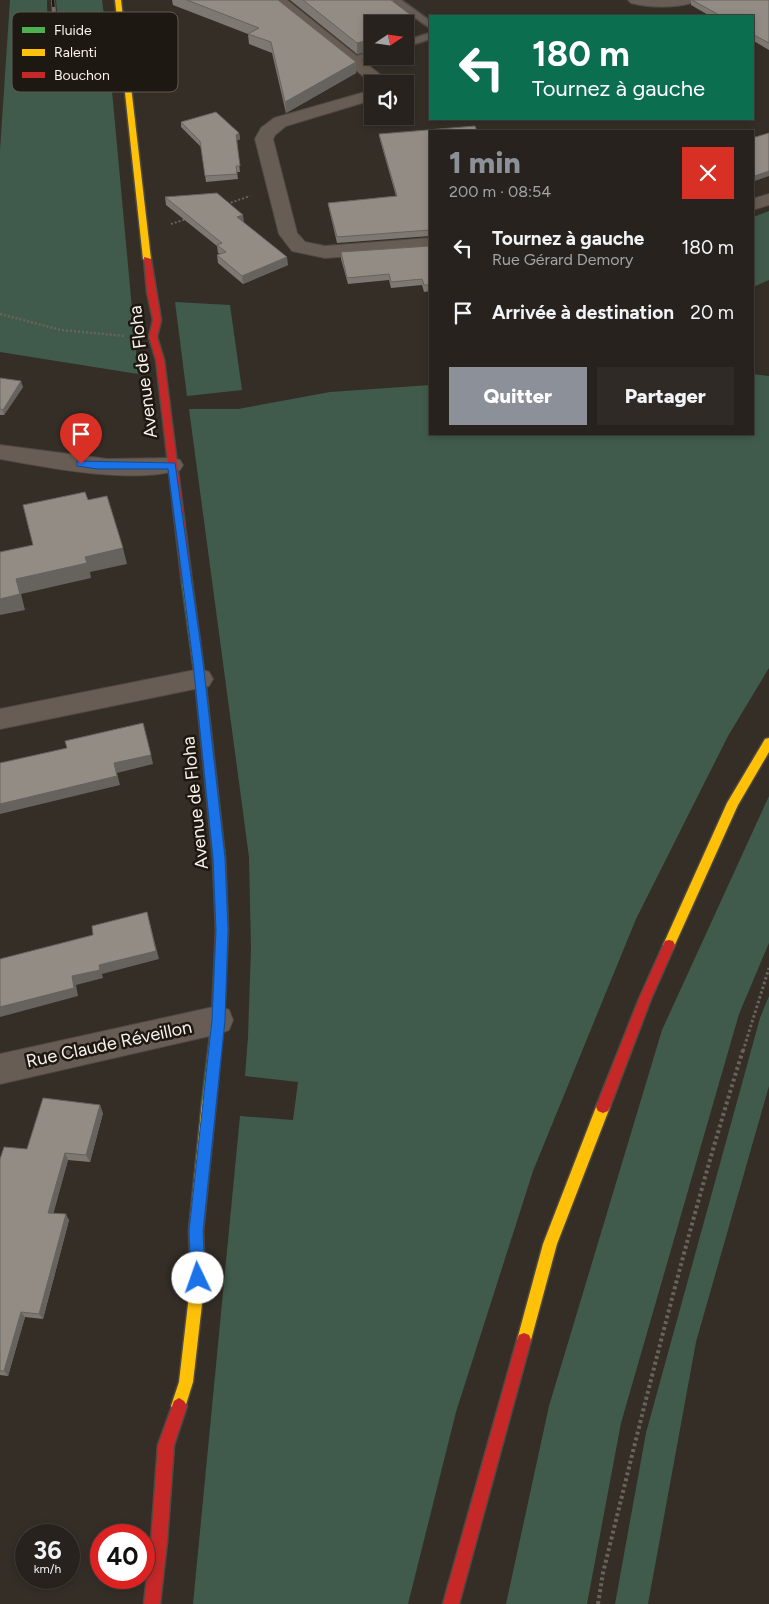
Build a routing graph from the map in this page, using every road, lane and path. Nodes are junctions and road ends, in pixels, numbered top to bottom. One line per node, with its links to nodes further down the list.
1 (277, 0): 9 (street)
2 (395, 0): 5 (lane)
3 (636, 0): 4 (street)
4 (687, 0)
5 (429, 25)
6 (429, 36): 7 (lane)
7 (414, 41)
8 (364, 56): 9 (lane)
9 (353, 59): 10 (street)
10 (373, 75)
11 (128, 92): 18 (street, Avenue de Floha)
12 (364, 97): 13 (street)
13 (276, 187): 16 (path); 19 (street)
14 (769, 199): 15 (street)
15 (754, 204)
16 (219, 207)
17 (191, 217): 18 (path)
18 (144, 228): 21 (street, Avenue de Floha)
19 (429, 244)
20 (0, 314): 21 (path)
21 (153, 337): 23 (street, Avenue de Floha)
22 (5, 458): 23 (street)
23 (172, 465): 24 (street, Avenue de Floha)
24 (200, 679): 25 (street); 28 (street, Avenue de Floha)
25 (0, 720)
26 (769, 742): 31 (street)
27 (769, 968): 32 (path)
28 (218, 1020): 29 (street, Rue Claude Réveillon); 30 (street, Avenue de Floha)
29 (0, 1069)
30 (152, 1604)
31 (451, 1604)
32 (598, 1604)

